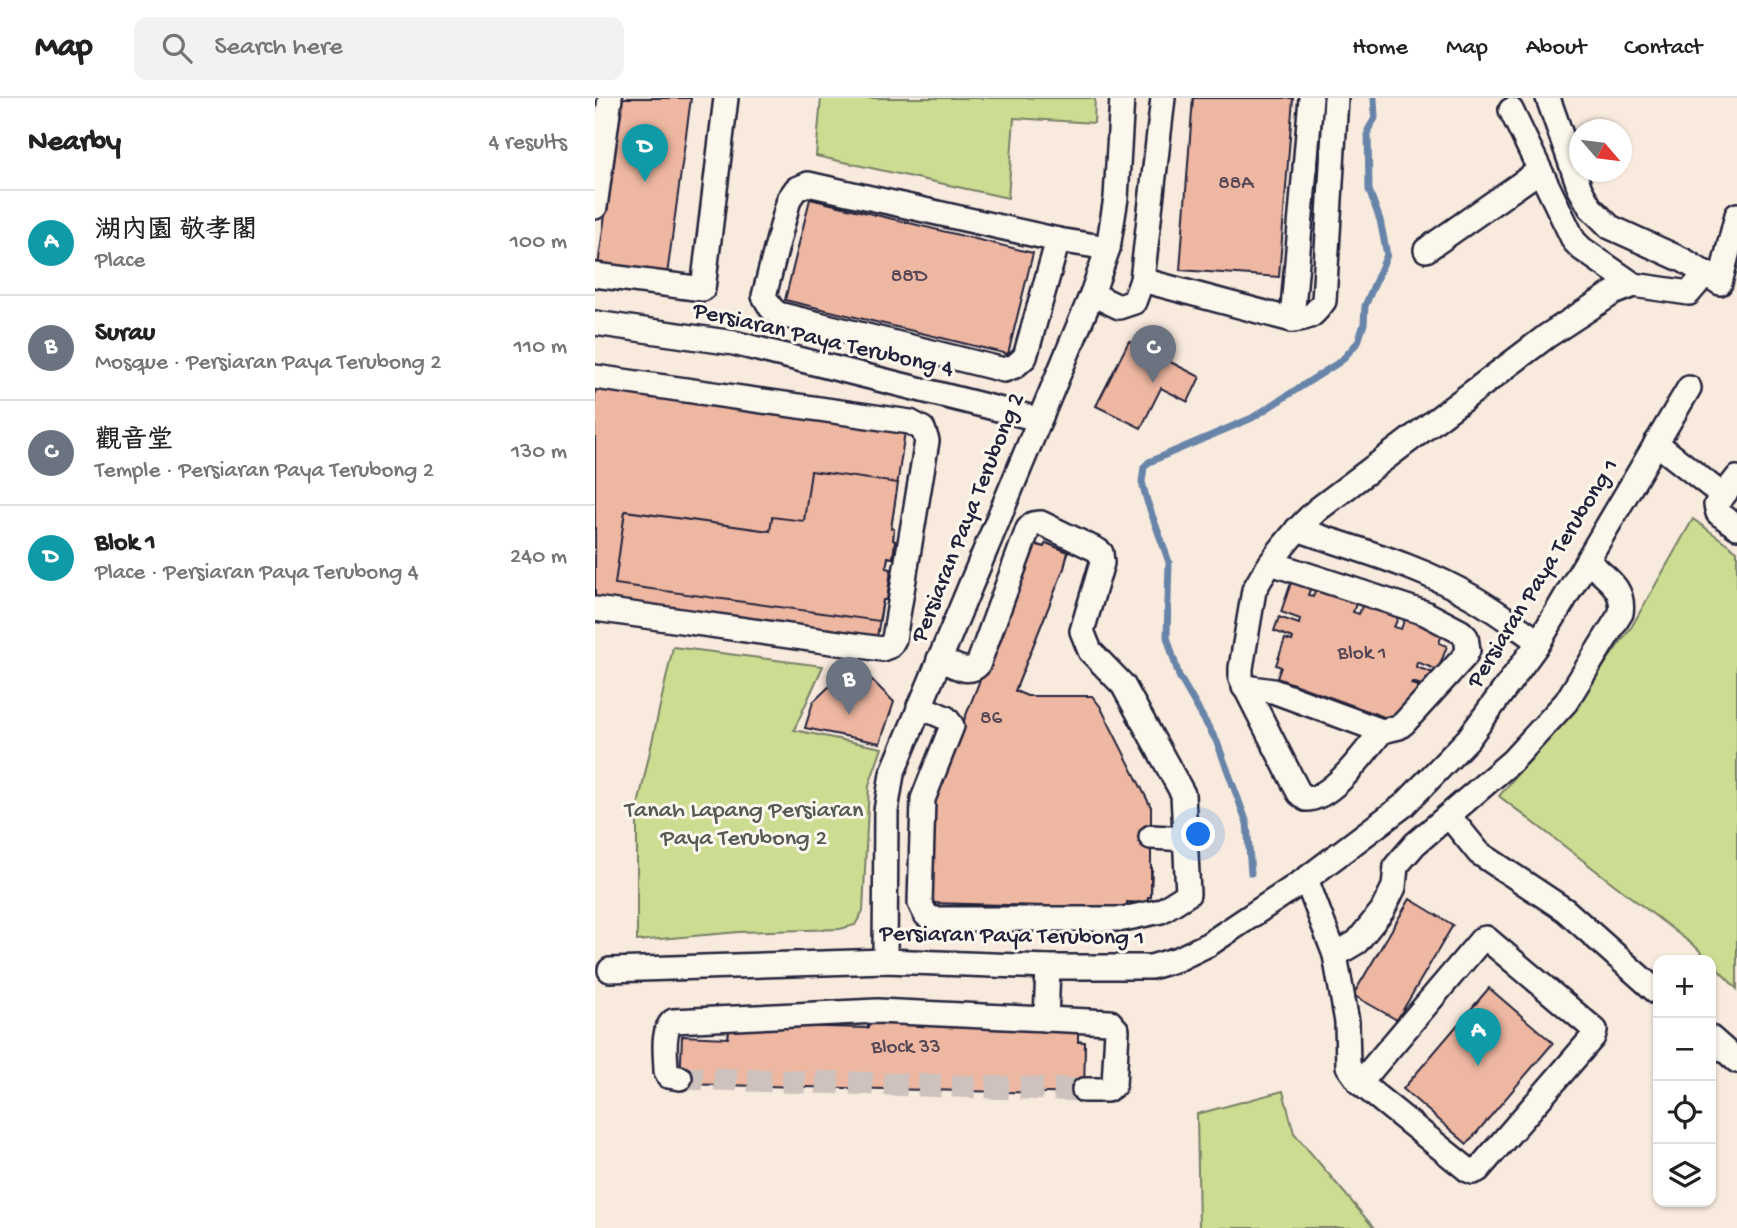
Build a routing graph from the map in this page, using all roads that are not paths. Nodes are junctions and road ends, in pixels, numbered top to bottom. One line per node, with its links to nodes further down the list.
1 (610, 98): 10 (street)
2 (726, 98): 15 (street)
3 (1122, 98): 13 (street, Persiaran Paya Terubong 2)
4 (1163, 98): 17 (street)
5 (1311, 98): 20 (street)
6 (1336, 98): 20 (street)
7 (1548, 98): 16 (street)
8 (1511, 110): 9 (street)
9 (1539, 170): 14 (street); 18 (street)
10 (595, 207)
11 (1737, 215): 16 (street)
12 (1058, 240): 12 (street); 13 (street)
13 (1108, 248): 19 (street, Persiaran Paya Terubong 2)
14 (1426, 250)
15 (595, 275)
16 (1713, 278): 18 (street)
17 (1142, 280): 19 (street); 20 (street)
18 (1634, 285): 28 (street)
19 (1092, 294): 24 (street, Persiaran Paya Terubong 2)
20 (1292, 320)
21 (595, 323): 24 (street, Persiaran Paya Terubong 4)
22 (595, 377): 31 (street)
23 (1689, 388): 25 (street, Persiaran Paya Terubong 1)
24 (1038, 419): 33 (street, Persiaran Paya Terubong 2)
25 (1656, 443): 26 (street); 29 (street, Persiaran Paya Terubong 1)
26 (1730, 486): 27 (street)
27 (1737, 527)
28 (1297, 529): 30 (street); 32 (street)
29 (1588, 561): 32 (street, Persiaran Paya Terubong 1); 37 (street)
30 (1271, 563): 34 (street); 36 (street)
31 (595, 609)
32 (1539, 642): 40 (street, Persiaran Paya Terubong 1)
33 (939, 659): 35 (street, Persiaran Paya Terubong 2); 39 (street)
34 (1244, 687): 36 (street); 36 (street)
35 (919, 706): 39 (street); 42 (street, Persiaran Paya Terubong 2)
36 (1382, 731)
37 (1450, 816): 41 (street); 45 (street)
38 (1151, 837): 39 (street)
39 (1187, 839)
40 (1306, 878): 41 (street); 43 (street, Persiaran Paya Terubong 1)
41 (1335, 955): 50 (street)
42 (885, 961): 43 (street, Persiaran Paya Terubong 1); 44 (street, Persiaran Paya Terubong 1)
43 (1048, 967): 46 (street)
44 (610, 970)
45 (1653, 989)
46 (1046, 1019): 49 (street); 51 (street)
47 (1716, 1042): 48 (street)
48 (1737, 1061)
49 (680, 1078)
50 (1360, 1083): 50 (street)
51 (1084, 1090)

